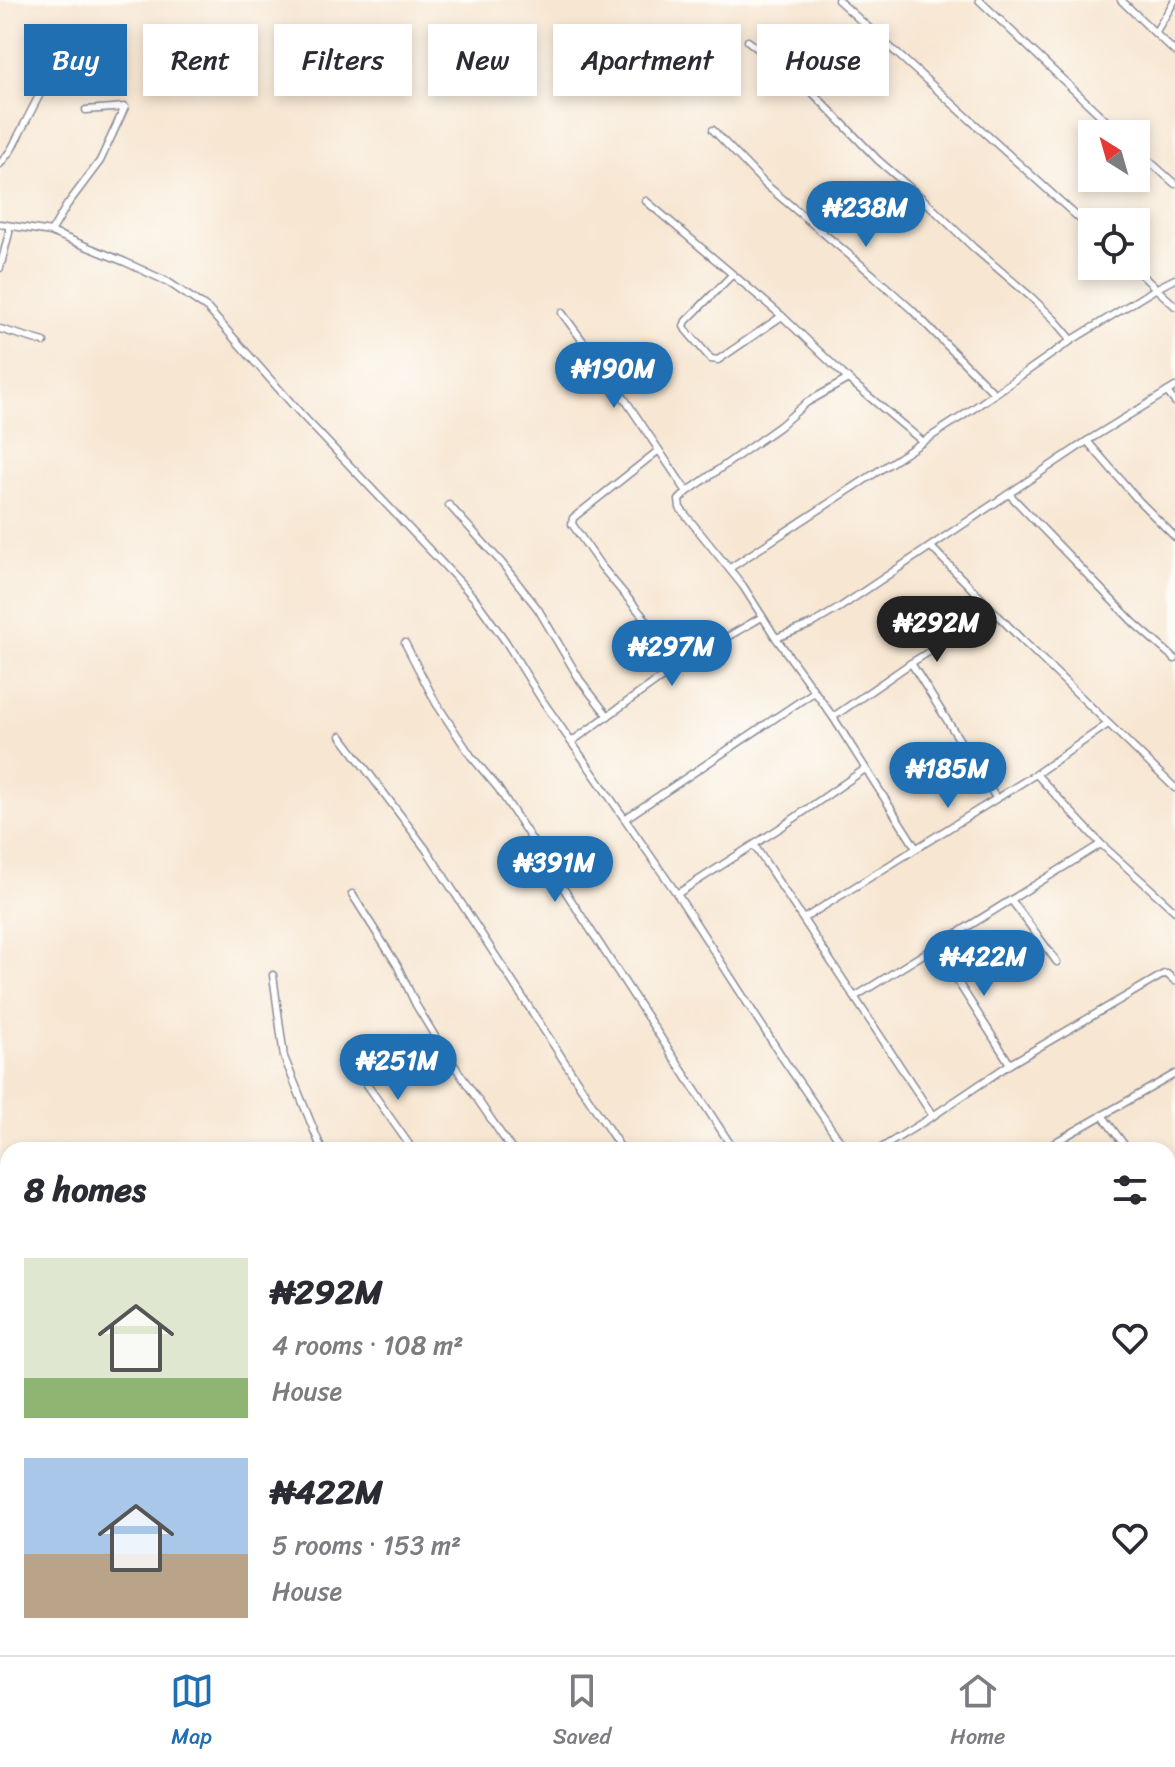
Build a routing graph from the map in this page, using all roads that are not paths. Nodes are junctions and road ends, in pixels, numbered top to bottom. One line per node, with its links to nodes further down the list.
1 (838, 0): 16 (street)
2 (979, 0): 10 (street)
3 (1121, 0): 5 (street)
4 (1175, 0): 5 (street)
5 (1155, 33): 7 (street)
6 (748, 41): 29 (street)
7 (1175, 52)
8 (39, 96): 13 (street)
9 (86, 110): 19 (street)
10 (1105, 120)
11 (713, 130): 34 (street)
12 (1150, 162): 14 (street)
13 (0, 164)
14 (1175, 184)
15 (646, 201): 21 (street)
16 (1078, 217)
17 (0, 224): 18 (street)
18 (9, 226): 19 (street); 20 (street)
19 (51, 232): 57 (street)
20 (0, 268)
21 (732, 275): 27 (street); 27 (street)
22 (1175, 279): 24 (street)
23 (1148, 280): 24 (street)
24 (1157, 288): 25 (street); 29 (street)
25 (1175, 306)
26 (562, 313): 38 (street)
27 (782, 316): 31 (street)
28 (0, 329): 30 (street)
29 (1072, 340): 34 (street)
30 (44, 342)
31 (848, 379): 36 (street); 39 (street)
32 (1175, 387): 33 (street)
33 (1167, 392): 35 (street); 37 (street)
34 (994, 393): 36 (street)
35 (1175, 402)
36 (922, 441): 44 (street)
37 (1087, 441): 40 (street); 42 (street)
38 (659, 450): 39 (street); 50 (street)
39 (687, 492): 44 (street)
40 (1009, 494): 43 (street); 49 (street)
41 (449, 505): 53 (street)
42 (1175, 537)
43 (931, 547): 46 (street); 55 (street)
44 (730, 568): 45 (street)
45 (762, 617): 46 (street); 50 (street)
46 (776, 638): 52 (street)
47 (948, 640): 51 (street)
48 (405, 643): 85 (street)
49 (1175, 659)
50 (682, 663): 53 (street)
51 (911, 663): 54 (street); 61 (street)
52 (814, 692): 54 (street); 62 (street)
53 (608, 716): 57 (street)
54 (833, 717): 58 (street)
55 (1108, 724): 59 (street); 60 (street)
56 (341, 736): 84 (street)
57 (571, 742): 62 (street)
58 (865, 769): 64 (street); 65 (street)
59 (1036, 774): 61 (street); 63 (street)
60 (1175, 788)
61 (996, 798): 65 (street)
62 (626, 818): 67 (street)
63 (1101, 844): 68 (street); 69 (street)
64 (754, 845): 67 (street); 70 (street)
65 (916, 848): 70 (street)
66 (352, 894): 83 (street)
67 (677, 894): 86 (street)
68 (1012, 901): 71 (street); 72 (street)
69 (1175, 911)
70 (803, 919): 75 (street)
71 (935, 946): 75 (street); 76 (street)
72 (1057, 962)
73 (273, 975): 81 (street)
74 (1175, 981): 76 (street)
75 (856, 996): 80 (street)
76 (1010, 1064): 80 (street)
77 (358, 1072): 82 (street)
78 (1175, 1074): 79 (street)
79 (1102, 1115): 88 (street); 89 (street)
80 (933, 1116): 87 (street)
81 (319, 1142)
82 (407, 1142)
83 (507, 1142)
84 (617, 1142)
85 (729, 1142)
86 (840, 1142)
87 (891, 1142)
88 (1056, 1142)
89 (1122, 1142)

